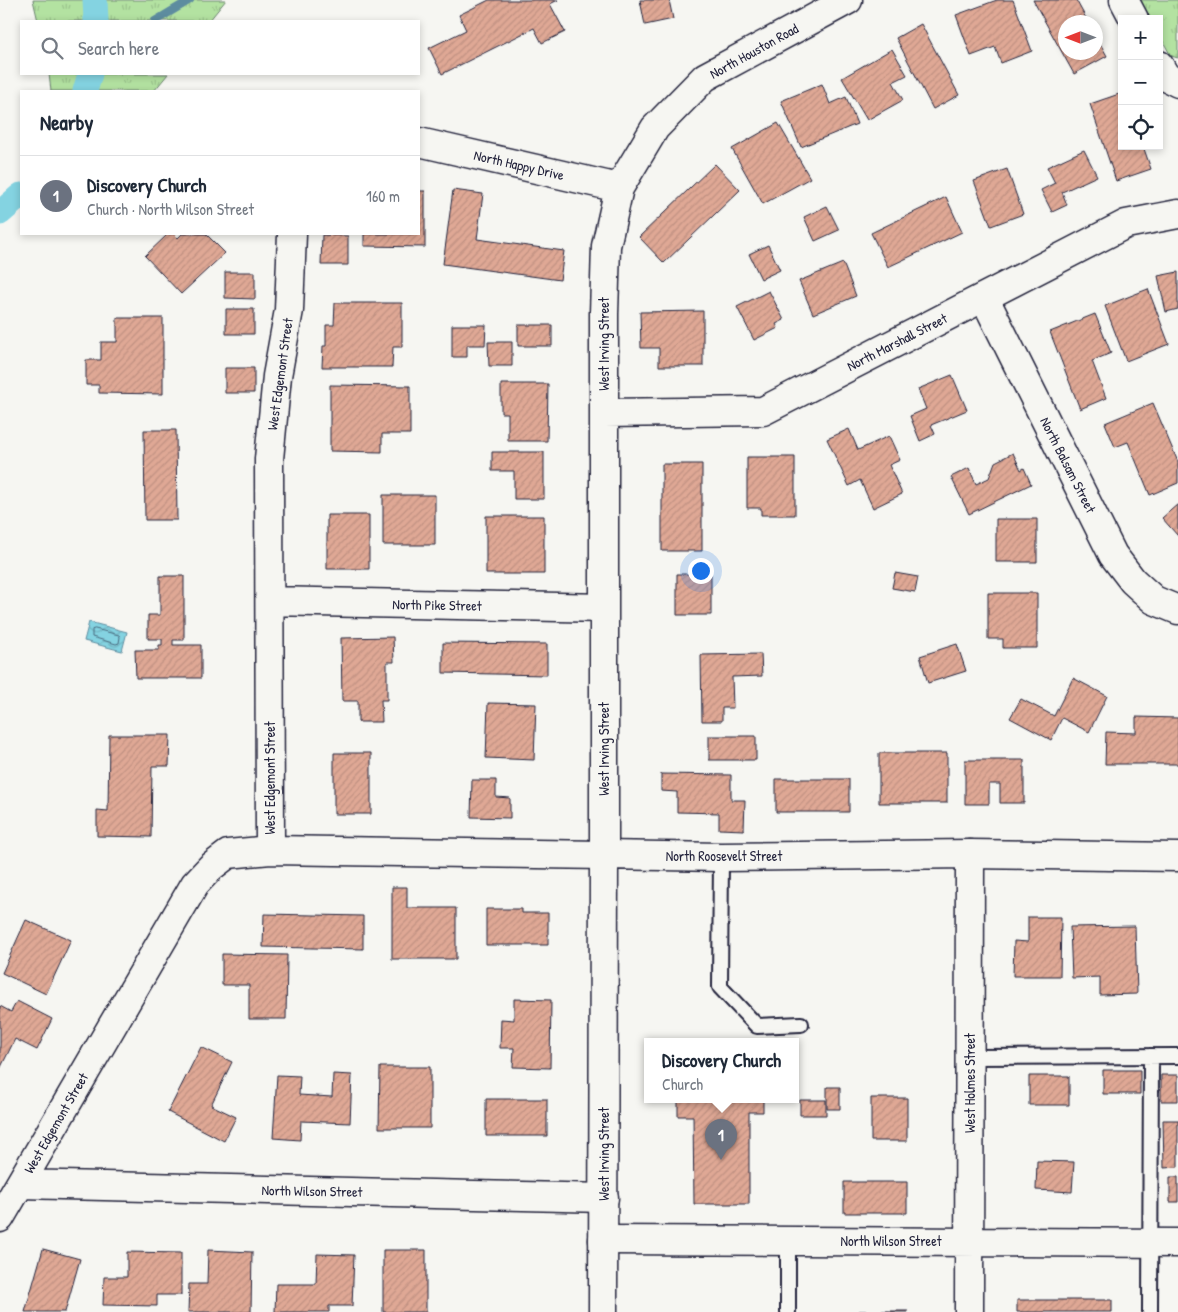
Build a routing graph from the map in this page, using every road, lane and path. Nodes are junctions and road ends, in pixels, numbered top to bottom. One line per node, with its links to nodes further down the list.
1 (848, 0): 7 (street, North Houston Road)
2 (1124, 0): 3 (street)
3 (1132, 15)
4 (1163, 72): 5 (street)
5 (1178, 84)
6 (420, 142): 7 (street, North Happy Drive)
7 (619, 188): 11 (street, West Irving Street)
8 (1178, 214): 10 (street, North Marshall Street)
9 (292, 235): 12 (street, West Edgemont Street)
10 (984, 297): 11 (street, North Marshall Street); 14 (street, North Balsam Street)
11 (604, 413): 13 (street, West Irving Street)
12 (270, 601): 13 (street, North Pike Street); 15 (street, West Edgemont Street)
13 (604, 608): 17 (street, West Irving Street)
14 (1178, 610)
15 (270, 850): 17 (street, North Roosevelt Street); 24 (street, West Edgemont Street)
16 (970, 854): 18 (street, North Roosevelt Street); 19 (street, North Roosevelt Street); 23 (street, West Holmes Street)
17 (604, 855): 18 (street, North Roosevelt Street); 25 (street, West Irving Street)
18 (721, 857): 20 (lane)
19 (1178, 857)
20 (801, 1024)
21 (1151, 1056): 22 (lane); 23 (lane); 30 (lane)
22 (1178, 1056)
23 (970, 1057): 29 (street, West Holmes Street)
24 (20, 1184): 25 (street, North Wilson Street); 26 (street, West Edgemont Street)
25 (604, 1198): 27 (street, West Irving Street)
26 (0, 1218)
27 (603, 1240): 28 (street, North Wilson Street); 32 (street, West Irving Street)
28 (788, 1240): 29 (street, North Wilson Street); 33 (lane)
29 (969, 1241): 30 (street, North Wilson Street); 34 (street, West Holmes Street)
30 (1150, 1241): 31 (street, North Wilson Street); 35 (lane)
31 (1178, 1242)
32 (603, 1312)
33 (788, 1312)
34 (969, 1312)
35 (1150, 1312)

